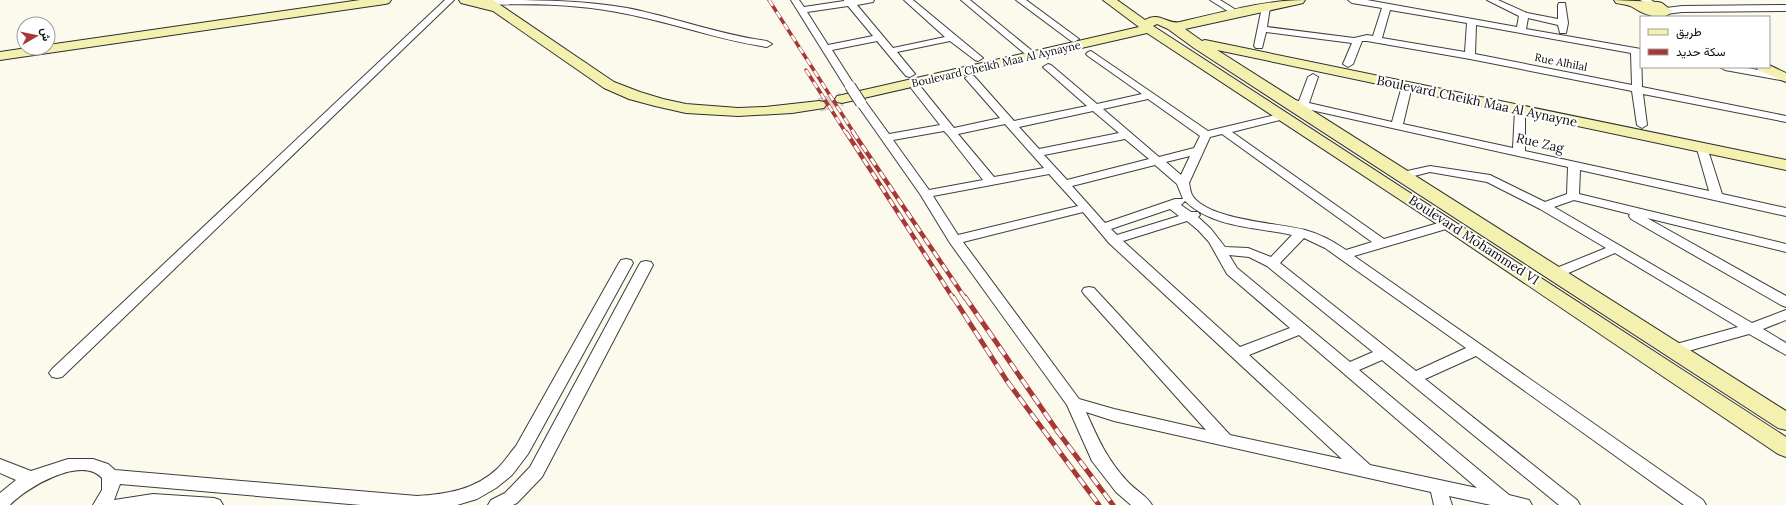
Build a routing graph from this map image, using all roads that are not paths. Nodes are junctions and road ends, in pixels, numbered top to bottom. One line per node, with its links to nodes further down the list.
1 (341, 0): 28 (main road)
2 (385, 0): 28 (main road)
3 (450, 0): 137 (street)
4 (465, 0): 18 (main road)
5 (795, 0): 26 (street)
6 (870, 0): 17 (street)
7 (908, 0): 37 (street)
8 (964, 0): 52 (street)
9 (1020, 0): 38 (street)
10 (1109, 0): 32 (main road, Boulevard Mohammed VI)
11 (1214, 0): 27 (street)
12 (1299, 0): 19 (main road)
13 (1352, 0): 21 (street)
14 (1491, 0): 29 (street)
15 (1620, 0): 24 (main road)
16 (1739, 0): 22 (street)
17 (849, 2): 26 (street); 36 (street)
18 (489, 3): 43 (street); 71 (main road)
19 (1270, 4): 27 (main road); 33 (street)
20 (1562, 5): 31 (street)
21 (1387, 6): 30 (street); 39 (street)
22 (1751, 7): 24 (street); 25 (street)
23 (1143, 8): 32 (main road, Boulevard Mohammed VI)
24 (1654, 8)
25 (1786, 8)
26 (802, 10): 48 (street)
27 (1234, 12): 32 (main road)
28 (258, 15): 40 (main road); 51 (main road)
29 (1524, 15): 31 (street); 34 (street)
30 (1472, 22): 34 (street); 53 (street)
31 (1563, 23): 35 (street)
32 (1165, 29): 42 (main road, Boulevard Mohammed VI); 44 (main road, Boulevard Cheikh Maa Al Aynayne); 52 (main road, Boulevard Cheikh Maa Al Aynayne); 69 (main road, Boulevard Mohammed VI)
33 (1262, 29): 41 (street, Rue Alhilal); 44 (street)
34 (1521, 30): 35 (street)
35 (1562, 37): 49 (street)
36 (878, 38): 47 (street); 48 (street)
37 (952, 38): 47 (street); 54 (street)
38 (1074, 39)
39 (1377, 39): 41 (street, Rue Alhilal); 53 (street, Rue Alhilal)
40 (56, 41)
41 (1357, 41): 55 (street)
42 (1196, 43): 64 (main road, Boulevard Cheikh Maa Al Aynayne); 67 (main road, Boulevard Mohammed VI)
43 (767, 44)
44 (1259, 46): 55 (main road, Boulevard Cheikh Maa Al Aynayne)
45 (16, 47): 46 (main road)
46 (0, 50)
47 (890, 51): 60 (street)
48 (826, 52): 83 (street, bridge)
49 (1638, 52): 66 (street)
50 (1091, 54): 68 (street)
51 (0, 56)
52 (1033, 56): 70 (main road, Boulevard Cheikh Maa Al Aynayne)
53 (1470, 56): 66 (street, Rue Alhilal)
54 (978, 58)
55 (1348, 64): 78 (main road, Boulevard Cheikh Maa Al Aynayne)
56 (1770, 66): 62 (main road)
57 (1048, 67): 72 (street)
58 (1731, 68): 62 (street)
59 (1765, 68): 62 (main road)
60 (910, 74)
61 (1313, 77): 73 (street)
62 (1786, 77)
63 (970, 78): 76 (street)
64 (1407, 86): 74 (main road, Boulevard Cheikh Maa Al Aynayne); 77 (street)
65 (916, 88): 79 (street)
66 (1637, 89): 75 (street, Rue Alhilal); 78 (street)
67 (1271, 91): 69 (main road); 73 (main road, Boulevard Mohammed VI)
68 (1150, 96): 72 (street); 82 (street)
69 (1253, 96): 73 (main road, Boulevard Mohammed VI)
70 (842, 99)
71 (819, 104)
72 (1096, 108): 76 (street); 81 (street)
73 (1292, 108): 77 (street, Rue Zag); 80 (street); 84 (main road, Boulevard Mohammed VI); 85 (main road, Boulevard Mohammed VI)
74 (1520, 110): 86 (main road, Boulevard Cheikh Maa Al Aynayne); 88 (street)
75 (1786, 119)
76 (1010, 123): 79 (street); 89 (street)
77 (1397, 125): 88 (street, Rue Zag)
78 (1642, 125): 90 (main road, Boulevard Cheikh Maa Al Aynayne)
79 (949, 129): 83 (street); 96 (street)
80 (1224, 131): 82 (street); 115 (street)
81 (1128, 135): 89 (street); 91 (street)
82 (1206, 135): 87 (street)
83 (887, 138): 99 (street)
84 (1352, 143): 85 (main road); 95 (main road, Boulevard Mohammed VI)
85 (1333, 148): 110 (main road, Boulevard Mohammed VI)
86 (1703, 149): 93 (main road, Boulevard Cheikh Maa Al Aynayne); 101 (street)
87 (1199, 150): 91 (street); 97 (street)
88 (1519, 152): 92 (street, Rue Zag)
89 (1036, 153): 94 (street)
90 (1786, 155)
91 (1157, 161): 97 (street); 98 (street)
92 (1574, 165): 100 (street); 101 (street, Rue Zag)
93 (1786, 165)
94 (1051, 170): 96 (street); 98 (street)
95 (1402, 175): 104 (street); 123 (main road, Boulevard Mohammed VI)
96 (991, 182): 99 (street)
97 (1183, 183): 102 (street)
98 (1066, 184): 105 (street)
99 (926, 194): 113 (street)
100 (1573, 196): 104 (street); 106 (street)
101 (1717, 197): 108 (street, Rue Zag)
102 (1188, 198): 103 (street); 107 (street)
103 (1172, 205): 109 (street); 111 (street)
104 (1544, 206): 116 (street)
105 (1086, 208): 111 (street); 113 (street)
106 (1620, 208): 117 (street); 125 (street)
107 (1204, 210): 109 (street); 112 (street)
108 (1786, 212)
109 (1189, 216): 114 (street); 118 (street)
110 (1449, 224): 115 (street); 130 (main road, Boulevard Mohammed VI)
111 (1102, 228): 114 (street)
112 (1301, 233): 119 (street); 121 (street)
113 (955, 240): 139 (street)
114 (1114, 240): 134 (street)
115 (1383, 244): 119 (street)
116 (1616, 248): 123 (street); 128 (street)
117 (1786, 248)
118 (1220, 251): 121 (street); 127 (street)
119 (1344, 255): 131 (street)
120 (626, 263): 145 (street)
121 (1272, 263): 135 (street)
122 (646, 265): 153 (street)
123 (1554, 274): 129 (main road, Boulevard Mohammed VI)
124 (1089, 290): 141 (street)
125 (1786, 302)
126 (1786, 316): 128 (street)
127 (1301, 329): 134 (street); 136 (street)
128 (1750, 329): 132 (street); 133 (street)
129 (1651, 336): 130 (main road); 132 (main road, Boulevard Mohammed VI)
130 (1629, 344): 142 (main road, Boulevard Mohammed VI)
131 (1477, 349): 138 (street); 158 (street)
132 (1674, 350): 140 (main road, Boulevard Mohammed VI)
133 (1786, 350)
134 (1238, 354): 144 (street)
135 (1384, 354): 136 (street); 138 (street)
136 (1348, 369): 148 (street)
137 (57, 373)
138 (1414, 378): 157 (street)
139 (1074, 403): 141 (street); 154 (street)
140 (1786, 422)
141 (1224, 440): 144 (street)
142 (1786, 448)
143 (0, 466): 146 (street)
144 (1367, 472): 147 (street)
145 (110, 476): 146 (street); 150 (street)
146 (32, 479): 149 (street)
147 (1439, 488): 148 (street); 155 (street)
148 (1504, 501): 156 (street)
149 (0, 504)
150 (102, 505)
151 (120, 505): 152 (street)
152 (214, 505)
153 (497, 505)
154 (1143, 505)
155 (1443, 505)
156 (1523, 505)
157 (1571, 505)
158 (1696, 505)

